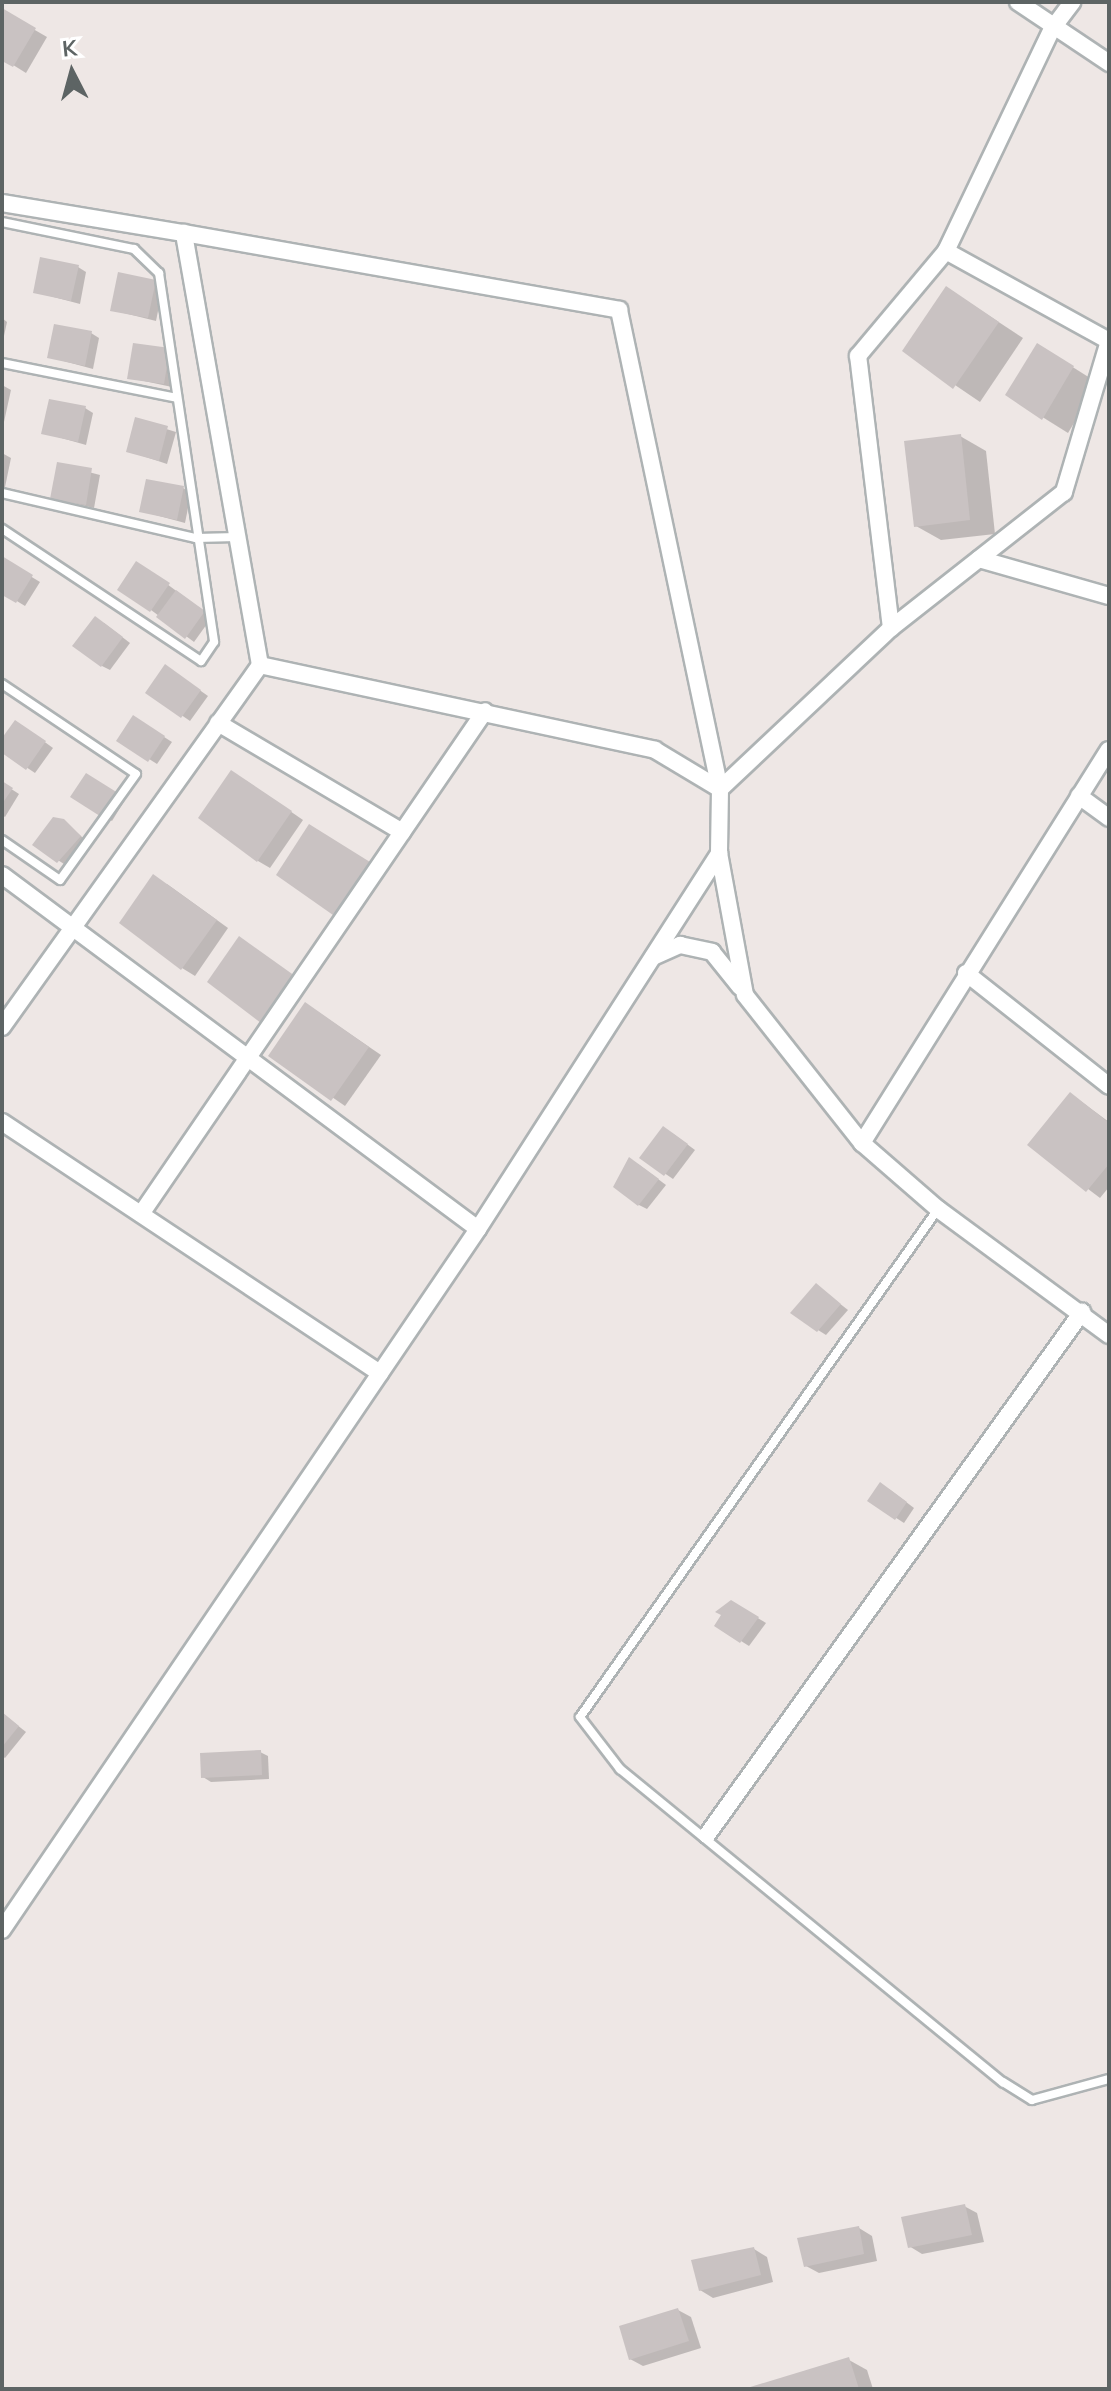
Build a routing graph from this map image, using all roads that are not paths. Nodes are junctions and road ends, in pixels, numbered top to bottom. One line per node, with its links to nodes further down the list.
1 (1018, 2): 3 (street)
2 (1072, 2): 3 (street)
3 (1052, 29): 4 (street); 8 (street)
4 (1109, 63)
5 (2, 203): 7 (street)
6 (2, 222): 11 (lane)
7 (184, 233): 14 (street); 24 (street)
8 (946, 251): 9 (street); 18 (street)
9 (1109, 341): 16 (street)
10 (2, 363): 11 (lane)
11 (177, 398): 15 (lane)
12 (2, 493): 15 (lane)
13 (2, 529): 15 (lane)
14 (237, 537): 15 (lane); 19 (street)
15 (196, 538)
16 (979, 559): 17 (street); 18 (street)
17 (1109, 596)
18 (891, 628): 24 (street)
19 (260, 665): 21 (street); 22 (street)
20 (2, 684): 28 (lane)
21 (485, 711): 24 (street); 27 (street)
22 (218, 723): 27 (street); 31 (street)
23 (1109, 750): 25 (street)
24 (720, 789): 29 (street)
25 (1079, 796): 26 (street); 33 (street)
26 (1109, 818)
27 (402, 832): 36 (street)
28 (2, 840)
29 (719, 853): 32 (street); 34 (street)
30 (2, 875): 31 (street)
31 (75, 925): 35 (street); 36 (street)
32 (653, 957): 34 (street); 42 (street)
33 (966, 973): 37 (street); 39 (street)
34 (745, 995): 39 (street)
35 (2, 1027)
36 (248, 1057): 41 (street); 42 (street)
37 (1109, 1086)
38 (2, 1122): 41 (street)
39 (862, 1143): 40 (street)
40 (938, 1209): 43 (street); 46 (lane)
41 (141, 1214): 45 (street)
42 (478, 1229): 45 (street)
43 (1082, 1312): 44 (street); 46 (street)
44 (1109, 1335)
45 (380, 1373): 47 (street)
46 (707, 1835): 48 (lane)
47 (2, 1930)
48 (1109, 2079)

